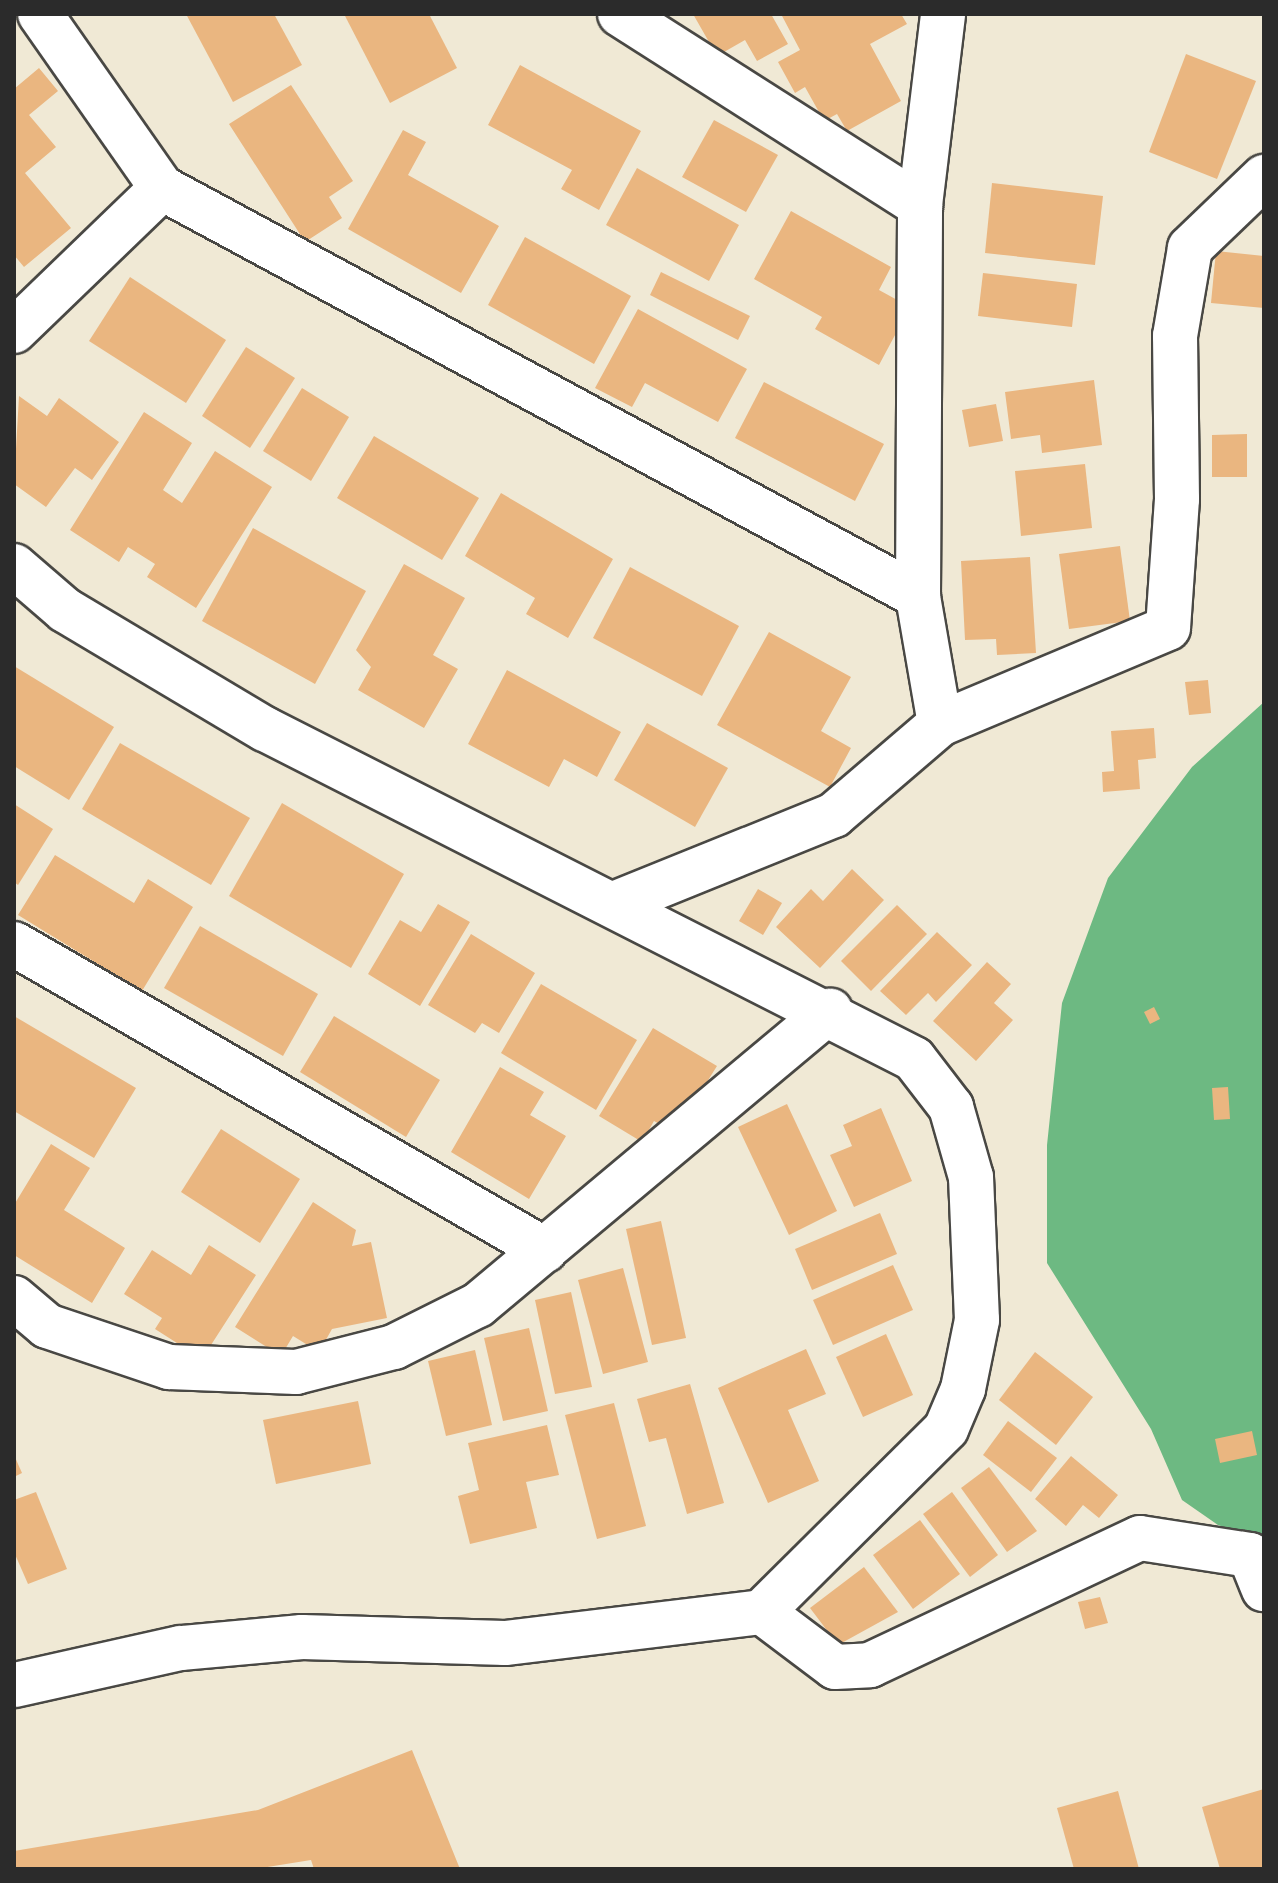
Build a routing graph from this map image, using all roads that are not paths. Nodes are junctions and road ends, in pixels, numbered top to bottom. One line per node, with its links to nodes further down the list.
1 (40, 14): 5 (street)
2 (620, 14): 6 (street)
3 (943, 14): 6 (street)
4 (1264, 177): 10 (street)
5 (162, 188): 7 (street); 9 (street)
6 (920, 205): 9 (street)
7 (14, 331)
8 (14, 566): 11 (street)
9 (918, 596): 10 (street)
10 (940, 724): 11 (street)
11 (614, 904): 13 (street)
12 (14, 944): 14 (street)
13 (830, 1011): 14 (street); 17 (street)
14 (545, 1250): 15 (street)
15 (14, 1298)
16 (1264, 1589): 17 (street)
17 (762, 1612): 18 (street)
18 (14, 1685)

